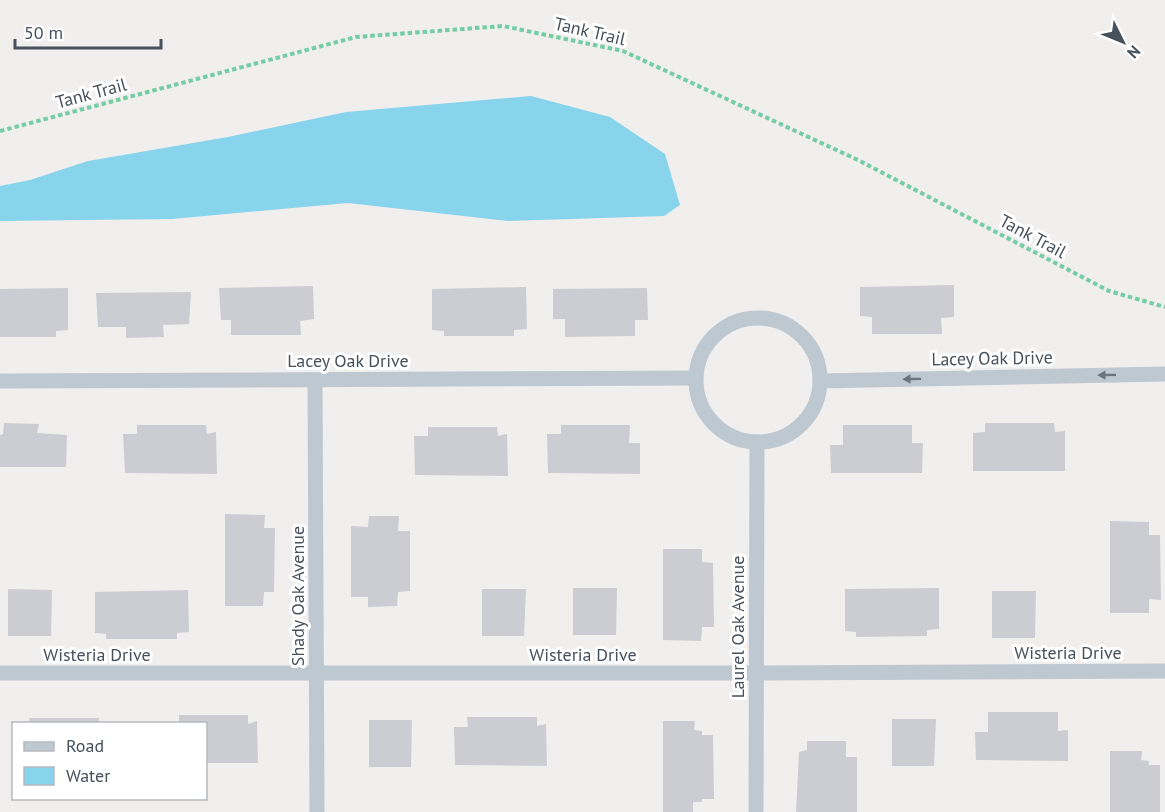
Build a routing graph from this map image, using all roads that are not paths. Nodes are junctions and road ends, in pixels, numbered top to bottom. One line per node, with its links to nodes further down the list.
1 (1165, 374): 5 (street, Lacey Oak Drive, one-way to 5)
2 (696, 378): 3 (street, Lacey Oak Drive); 5 (street); 6 (street)
3 (315, 380): 4 (street, Lacey Oak Drive); 9 (street, Shady Oak Avenue)
4 (0, 381)
5 (820, 381): 6 (street)
6 (757, 442): 10 (street, Laurel Oak Avenue)
7 (1165, 671): 10 (street, Wisteria Drive)
8 (0, 673): 9 (street, Wisteria Drive)
9 (317, 673): 10 (street, Wisteria Drive); 11 (street, Shady Oak Avenue)
10 (757, 673): 12 (street, Laurel Oak Avenue)
11 (317, 812)
12 (756, 812)

